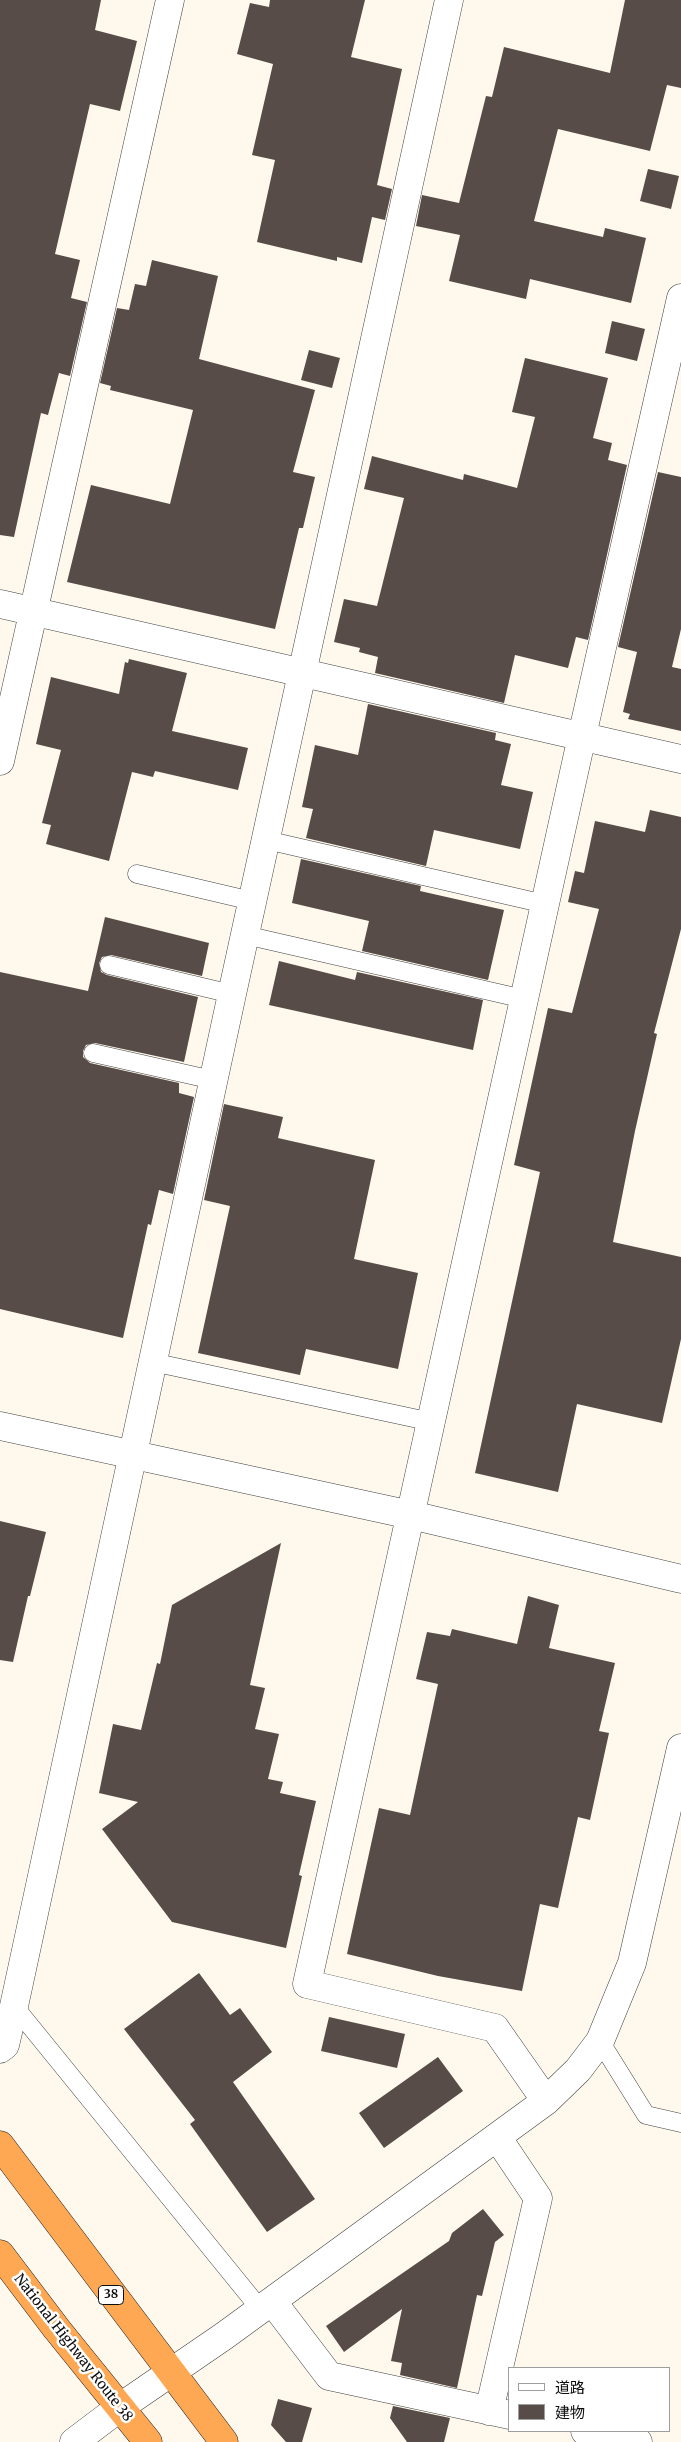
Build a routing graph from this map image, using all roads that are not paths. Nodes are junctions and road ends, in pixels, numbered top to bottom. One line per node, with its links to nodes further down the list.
1 (170, 0): 5 (street)
2 (449, 0): 6 (street)
3 (681, 298): 7 (street)
4 (0, 604): 5 (street)
5 (33, 612): 6 (street); 9 (street)
6 (302, 673): 7 (street); 10 (street)
7 (582, 736): 8 (street); 13 (street)
8 (681, 759)
9 (0, 761)
10 (266, 840): 12 (street); 13 (lane)
11 (137, 874): 12 (lane)
12 (252, 901): 14 (street)
13 (545, 904): 17 (street)
14 (245, 935): 16 (street); 17 (lane)
15 (109, 965): 16 (lane)
16 (232, 994): 19 (street)
17 (524, 999): 21 (street)
18 (92, 1053): 19 (lane)
19 (213, 1080): 20 (street)
20 (152, 1362): 21 (lane); 23 (street)
21 (432, 1422): 24 (street)
22 (0, 1426): 23 (street)
23 (132, 1456): 24 (street); 27 (street)
24 (411, 1515): 25 (street); 30 (street)
25 (681, 1579)
26 (681, 1748): 28 (street)
27 (14, 2006): 29 (street); 35 (lane)
28 (600, 2041): 30 (street); 31 (lane)
29 (0, 2049)
30 (546, 2102): 32 (street)
31 (681, 2123)
32 (497, 2137): 35 (street); 36 (street)
33 (0, 2145): 38 (highway, 38)
34 (0, 2254): 39 (highway, National Highway Route 38)
35 (267, 2305): 38 (street); 40 (street)
36 (508, 2367)
37 (508, 2368): 40 (street)
38 (172, 2372): 39 (street); 44 (highway, 38)
39 (120, 2408): 42 (street); 43 (highway, National Highway Route 38)
40 (500, 2413)
41 (590, 2432): 45 (street)
42 (74, 2442)
43 (148, 2442)
44 (224, 2442)
45 (638, 2442)

